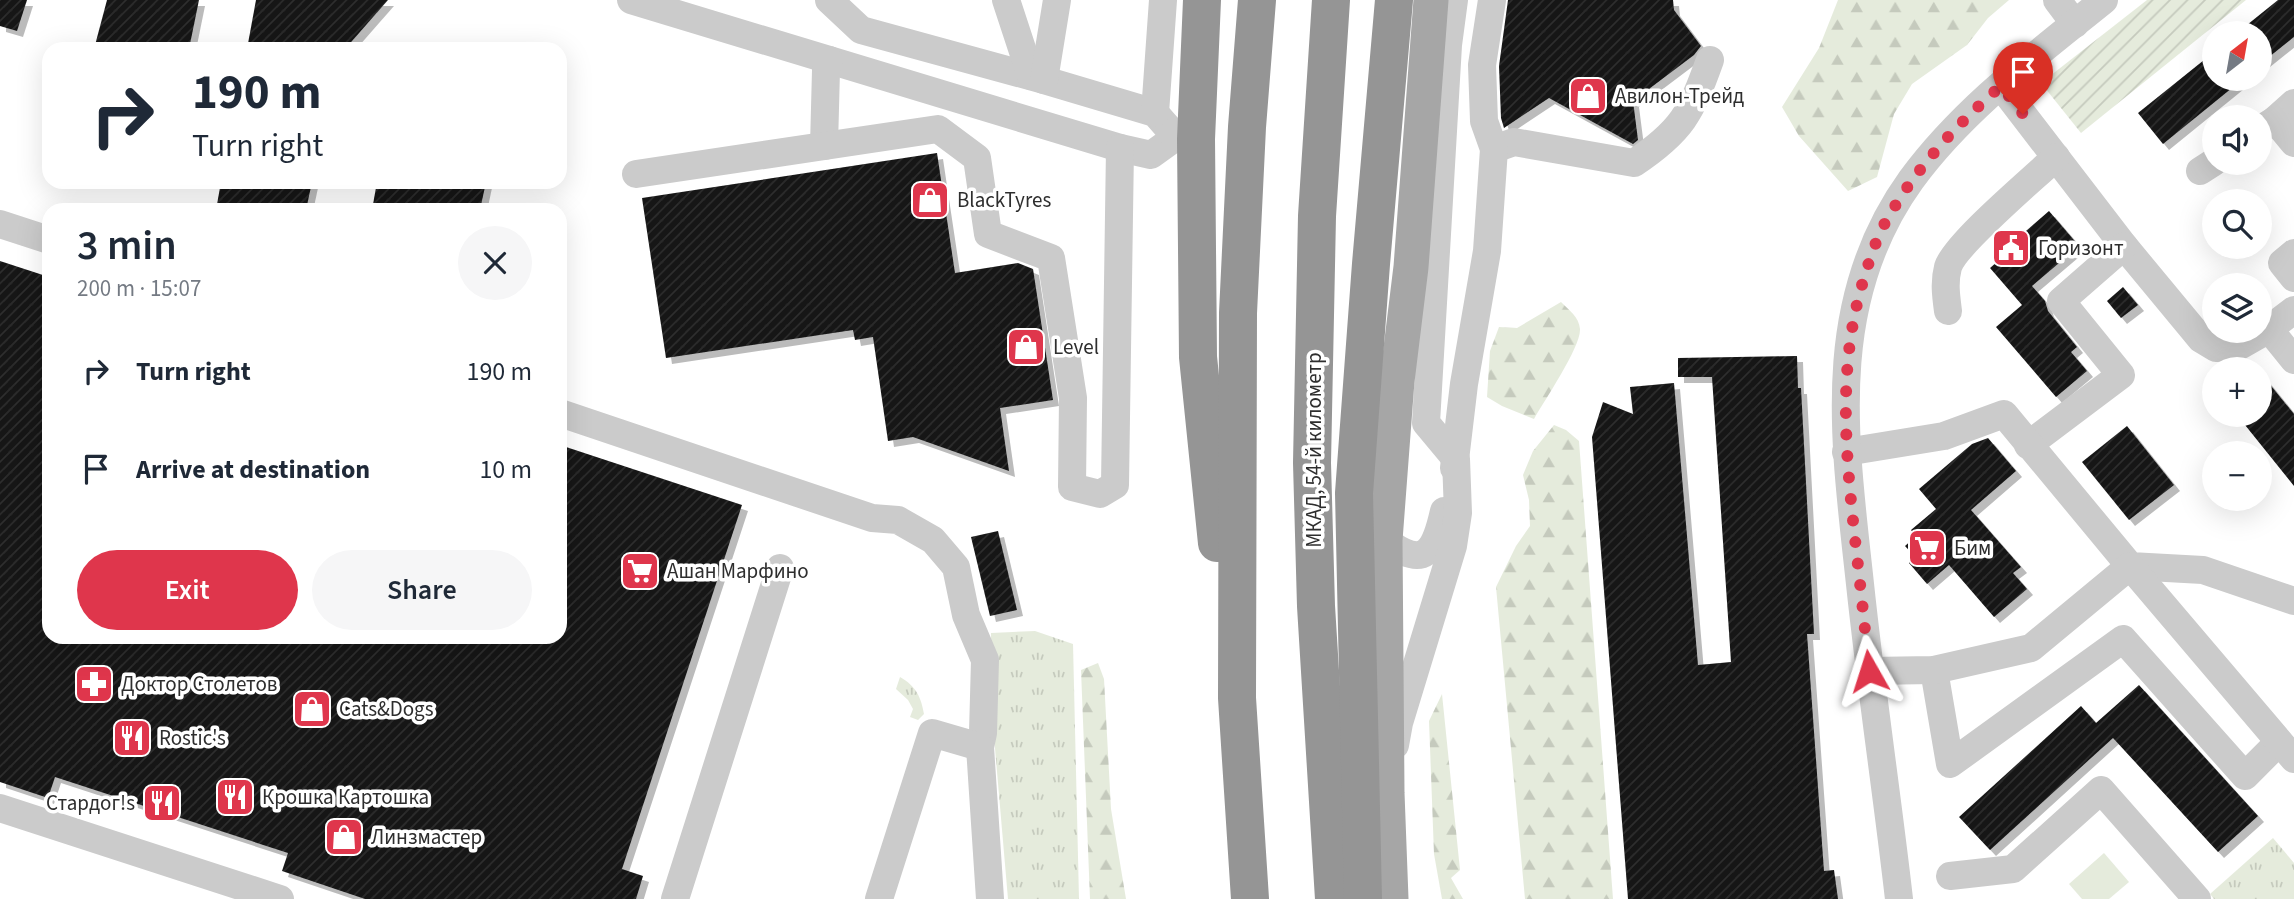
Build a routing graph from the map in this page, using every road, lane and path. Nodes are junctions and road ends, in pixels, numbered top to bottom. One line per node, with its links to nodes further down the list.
1 (631, 0): 16 (street)
2 (829, 0): 18 (street)
3 (1005, 0): 18 (street)
4 (1057, 0): 18 (street)
5 (1163, 0): 20 (street)
6 (1202, 0): 22 (highway)
7 (1257, 0): 52 (highway)
8 (1331, 0): 63 (highway, МКАД, 54-й километр)
9 (1394, 0): 64 (highway)
10 (1431, 0): 46 (main road)
11 (1454, 0): 45 (street)
12 (1492, 0): 26 (street)
13 (2057, 0): 15 (street)
14 (2104, 0): 15 (street)
15 (2075, 24): 19 (street)
16 (829, 60): 24 (street); 25 (street)
17 (1710, 60): 26 (street)
18 (1038, 78): 20 (street)
19 (2001, 86): 27 (street); 44 (street)
20 (1155, 113): 22 (street)
21 (2276, 118): 23 (street)
22 (1186, 138): 25 (street); 52 (highway)
23 (2294, 143)
24 (824, 146): 25 (street); 28 (street)
25 (1119, 148)
26 (1494, 149): 45 (street)
27 (2056, 157): 31 (street); 35 (street)
28 (636, 174)
29 (0, 223): 30 (street)
30 (42, 238)
31 (2124, 246): 38 (street); 43 (street)
32 (2294, 253): 33 (street)
33 (2294, 278)
34 (2294, 310): 36 (street)
35 (1948, 311)
36 (2272, 327)
37 (2272, 333): 41 (street)
38 (2202, 340)
39 (2208, 343): 40 (street)
40 (2244, 343)
41 (2294, 360)
42 (567, 415): 53 (street)
43 (2028, 445): 44 (street); 47 (street)
44 (1846, 452): 51 (street)
45 (1456, 459): 46 (street); 55 (street)
46 (1385, 540): 55 (main road)
47 (2130, 566): 49 (street); 50 (street); 54 (street)
48 (780, 568): 59 (street)
49 (2294, 601)
50 (1934, 670): 51 (street); 54 (street)
51 (1869, 671): 66 (street)
52 (1237, 698): 62 (highway)
53 (980, 747): 60 (street); 61 (street)
54 (2287, 750)
55 (1387, 793): 65 (main road)
56 (0, 808): 58 (street)
57 (1950, 876): 67 (street)
58 (280, 899)
59 (675, 899)
60 (879, 899)
61 (990, 899)
62 (1250, 899)
63 (1334, 899)
64 (1363, 899)
65 (1391, 899)
66 (1899, 899)
67 (2197, 899)

